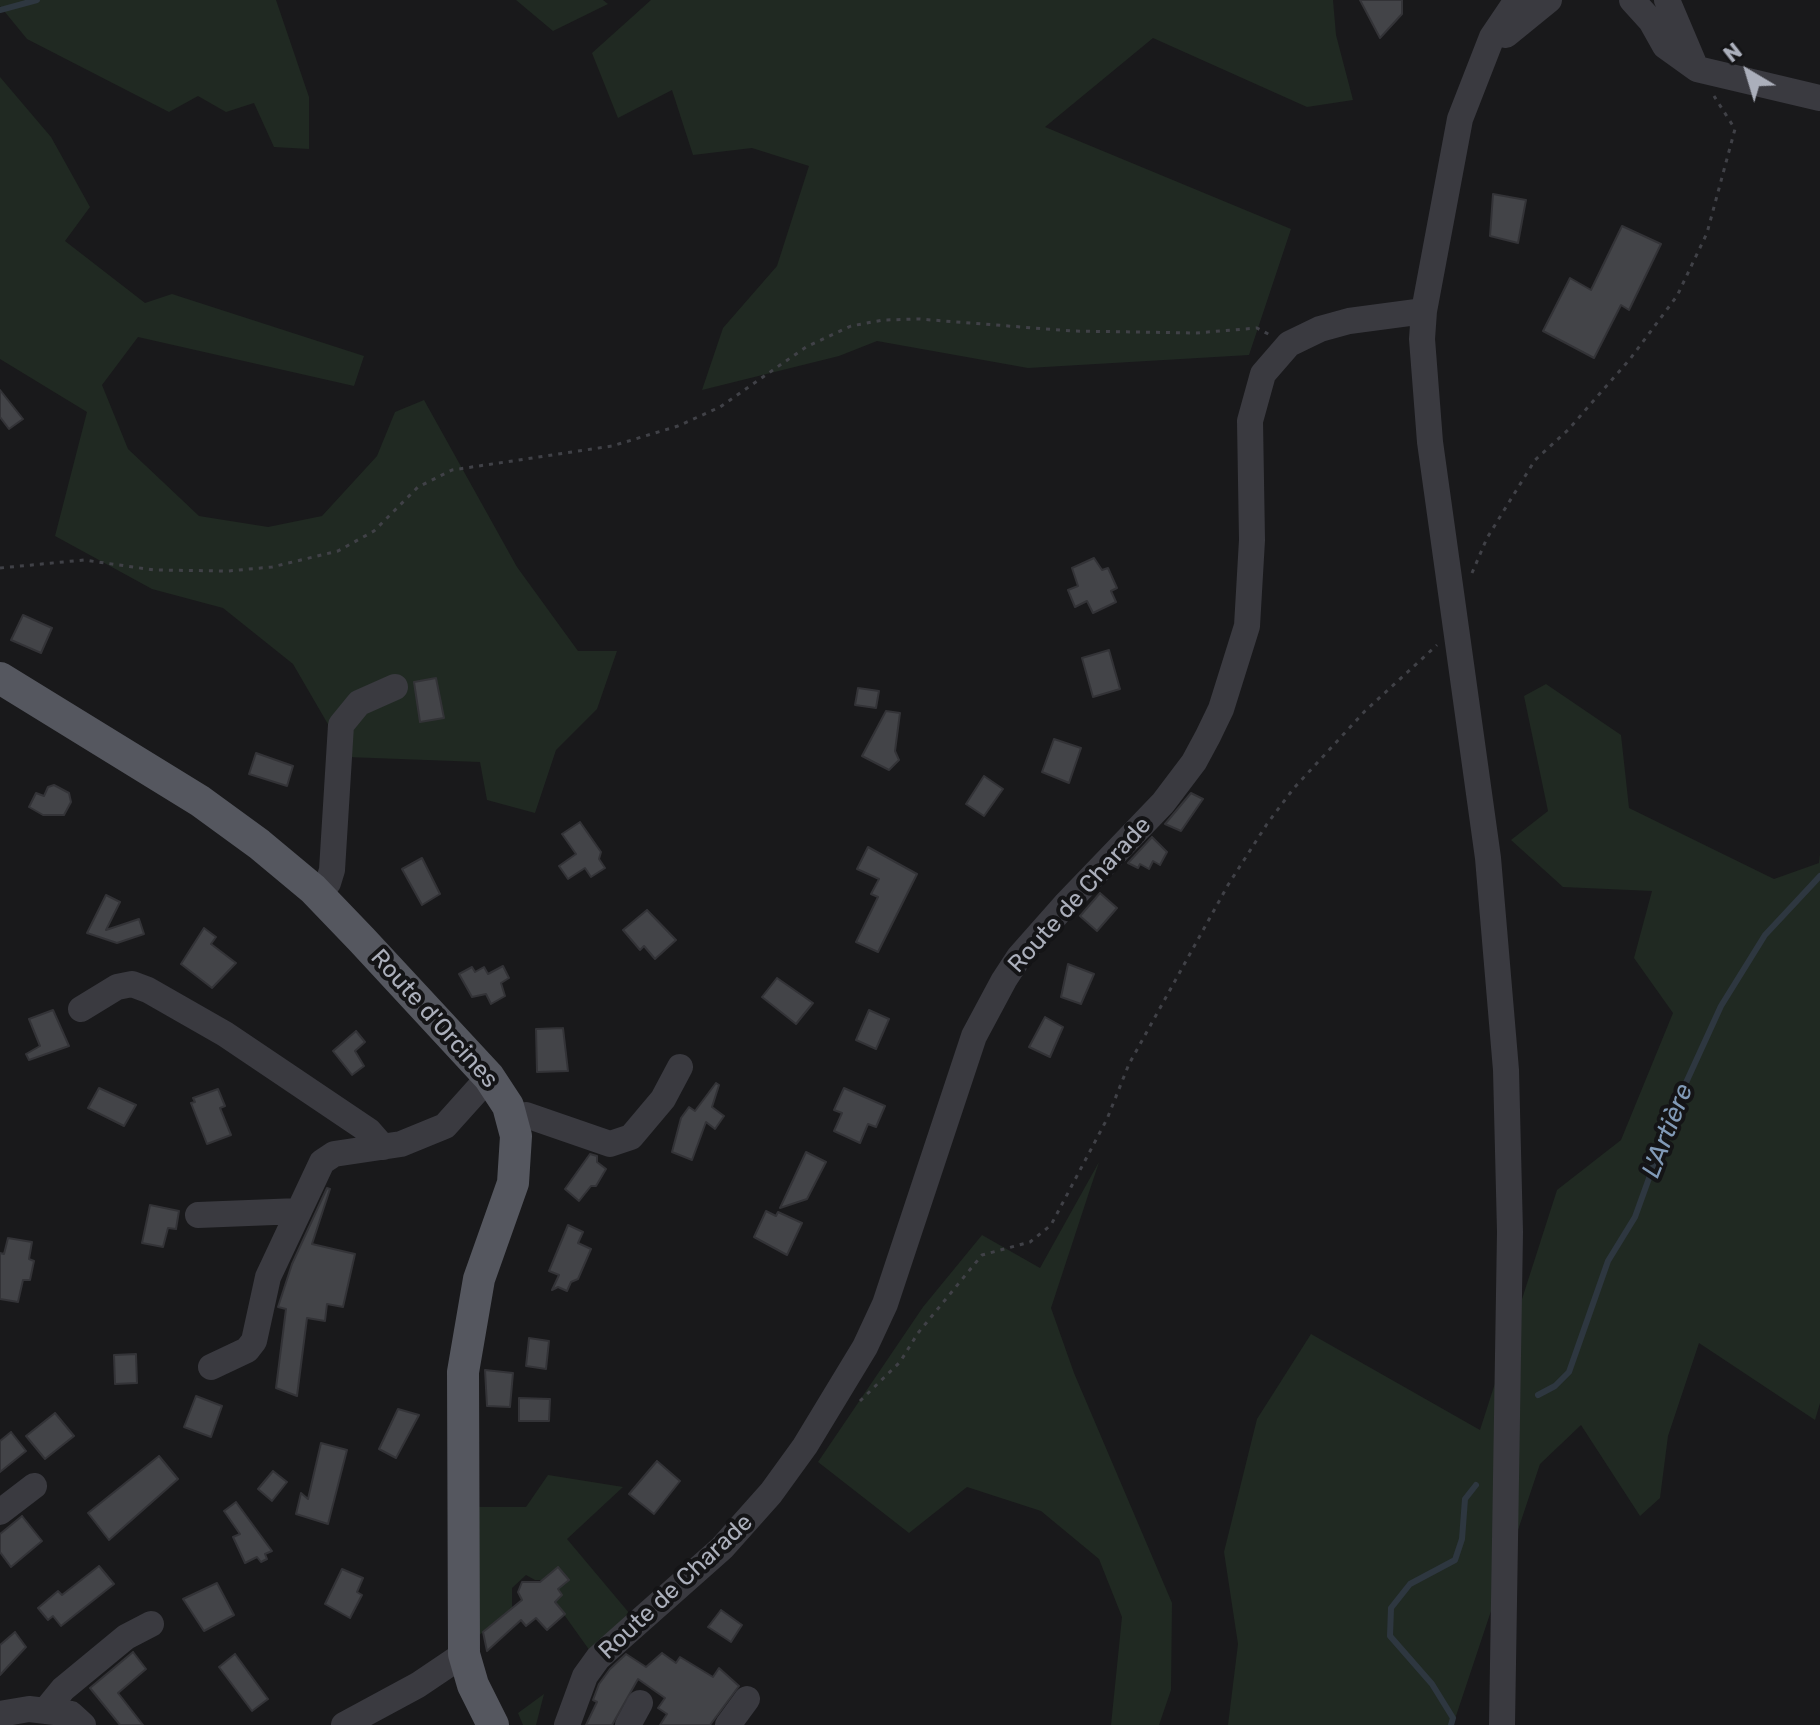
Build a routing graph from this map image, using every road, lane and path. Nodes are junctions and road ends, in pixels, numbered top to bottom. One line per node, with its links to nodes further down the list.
1 (1517, 0): 5 (street)
2 (1549, 0): 5 (street)
3 (1632, 0): 6 (street)
4 (1667, 0): 6 (street)
5 (1479, 69): 8 (street)
6 (1697, 69): 7 (street); 11 (path)
7 (1820, 98)
8 (1424, 311): 9 (street, Route de Charade); 11 (street)
9 (1289, 344): 10 (path); 34 (street, Route de Charade)
10 (0, 568)
11 (1453, 610): 23 (path); 36 (street)
12 (0, 678): 14 (main road, Route d'Orcines)
13 (395, 687): 14 (street)
14 (318, 894): 17 (main road, Route d'Orcines)
15 (81, 1009): 19 (street)
16 (680, 1067): 18 (street)
17 (489, 1077): 18 (main road, Route d'Orcines); 19 (street)
18 (512, 1117): 27 (main road, Route d'Orcines)
19 (383, 1147): 20 (street)
20 (299, 1211): 21 (street); 22 (street)
21 (198, 1215)
22 (211, 1367)
23 (856, 1405)
24 (34, 1486): 25 (street)
25 (0, 1512)
26 (151, 1624): 29 (street)
27 (464, 1654): 32 (street); 33 (main road, Route d'Orcines)
28 (747, 1699): 35 (street)
29 (45, 1711): 30 (street); 31 (street)
30 (0, 1714)
31 (83, 1725)
32 (344, 1725)
33 (493, 1725)
34 (567, 1725)
35 (728, 1725)
36 (1502, 1725)

